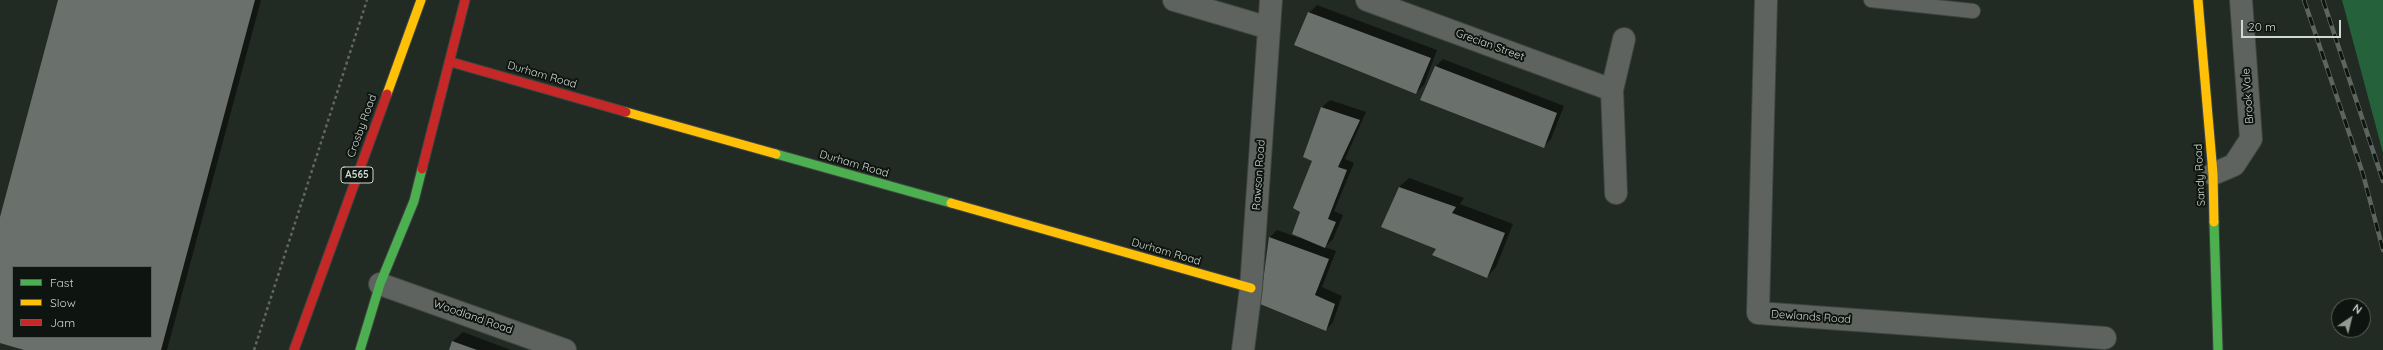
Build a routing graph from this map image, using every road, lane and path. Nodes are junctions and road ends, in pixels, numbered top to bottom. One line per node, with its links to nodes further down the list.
1 (366, 0): 21 (path)
2 (421, 0): 22 (main road, Crosby Road / A565)
3 (465, 0): 14 (main road)
4 (1174, 0): 12 (street)
5 (1271, 0): 12 (street, Rawson Road)
6 (1367, 0): 15 (street, Grecian Street)
7 (1766, 0): 20 (street, Dewlands Road)
8 (1872, 0): 11 (lane)
9 (2198, 0): 16 (main road, Sandy Road)
10 (2242, 0): 16 (street, Brook Vale)
11 (1973, 11)
12 (1269, 28): 19 (street, Rawson Road)
13 (1624, 39): 15 (street)
14 (451, 62): 18 (main road); 19 (main road, Durham Road)
15 (1612, 90): 17 (street)
16 (2213, 174): 26 (main road, Sandy Road)
17 (1616, 193)
18 (380, 284): 23 (main road); 24 (street, Woodland Road)
19 (1251, 288): 25 (street, Rawson Road)
20 (2105, 338)
21 (254, 350)
22 (294, 350)
23 (360, 350)
24 (566, 350)
25 (1243, 350)
26 (2218, 350)

